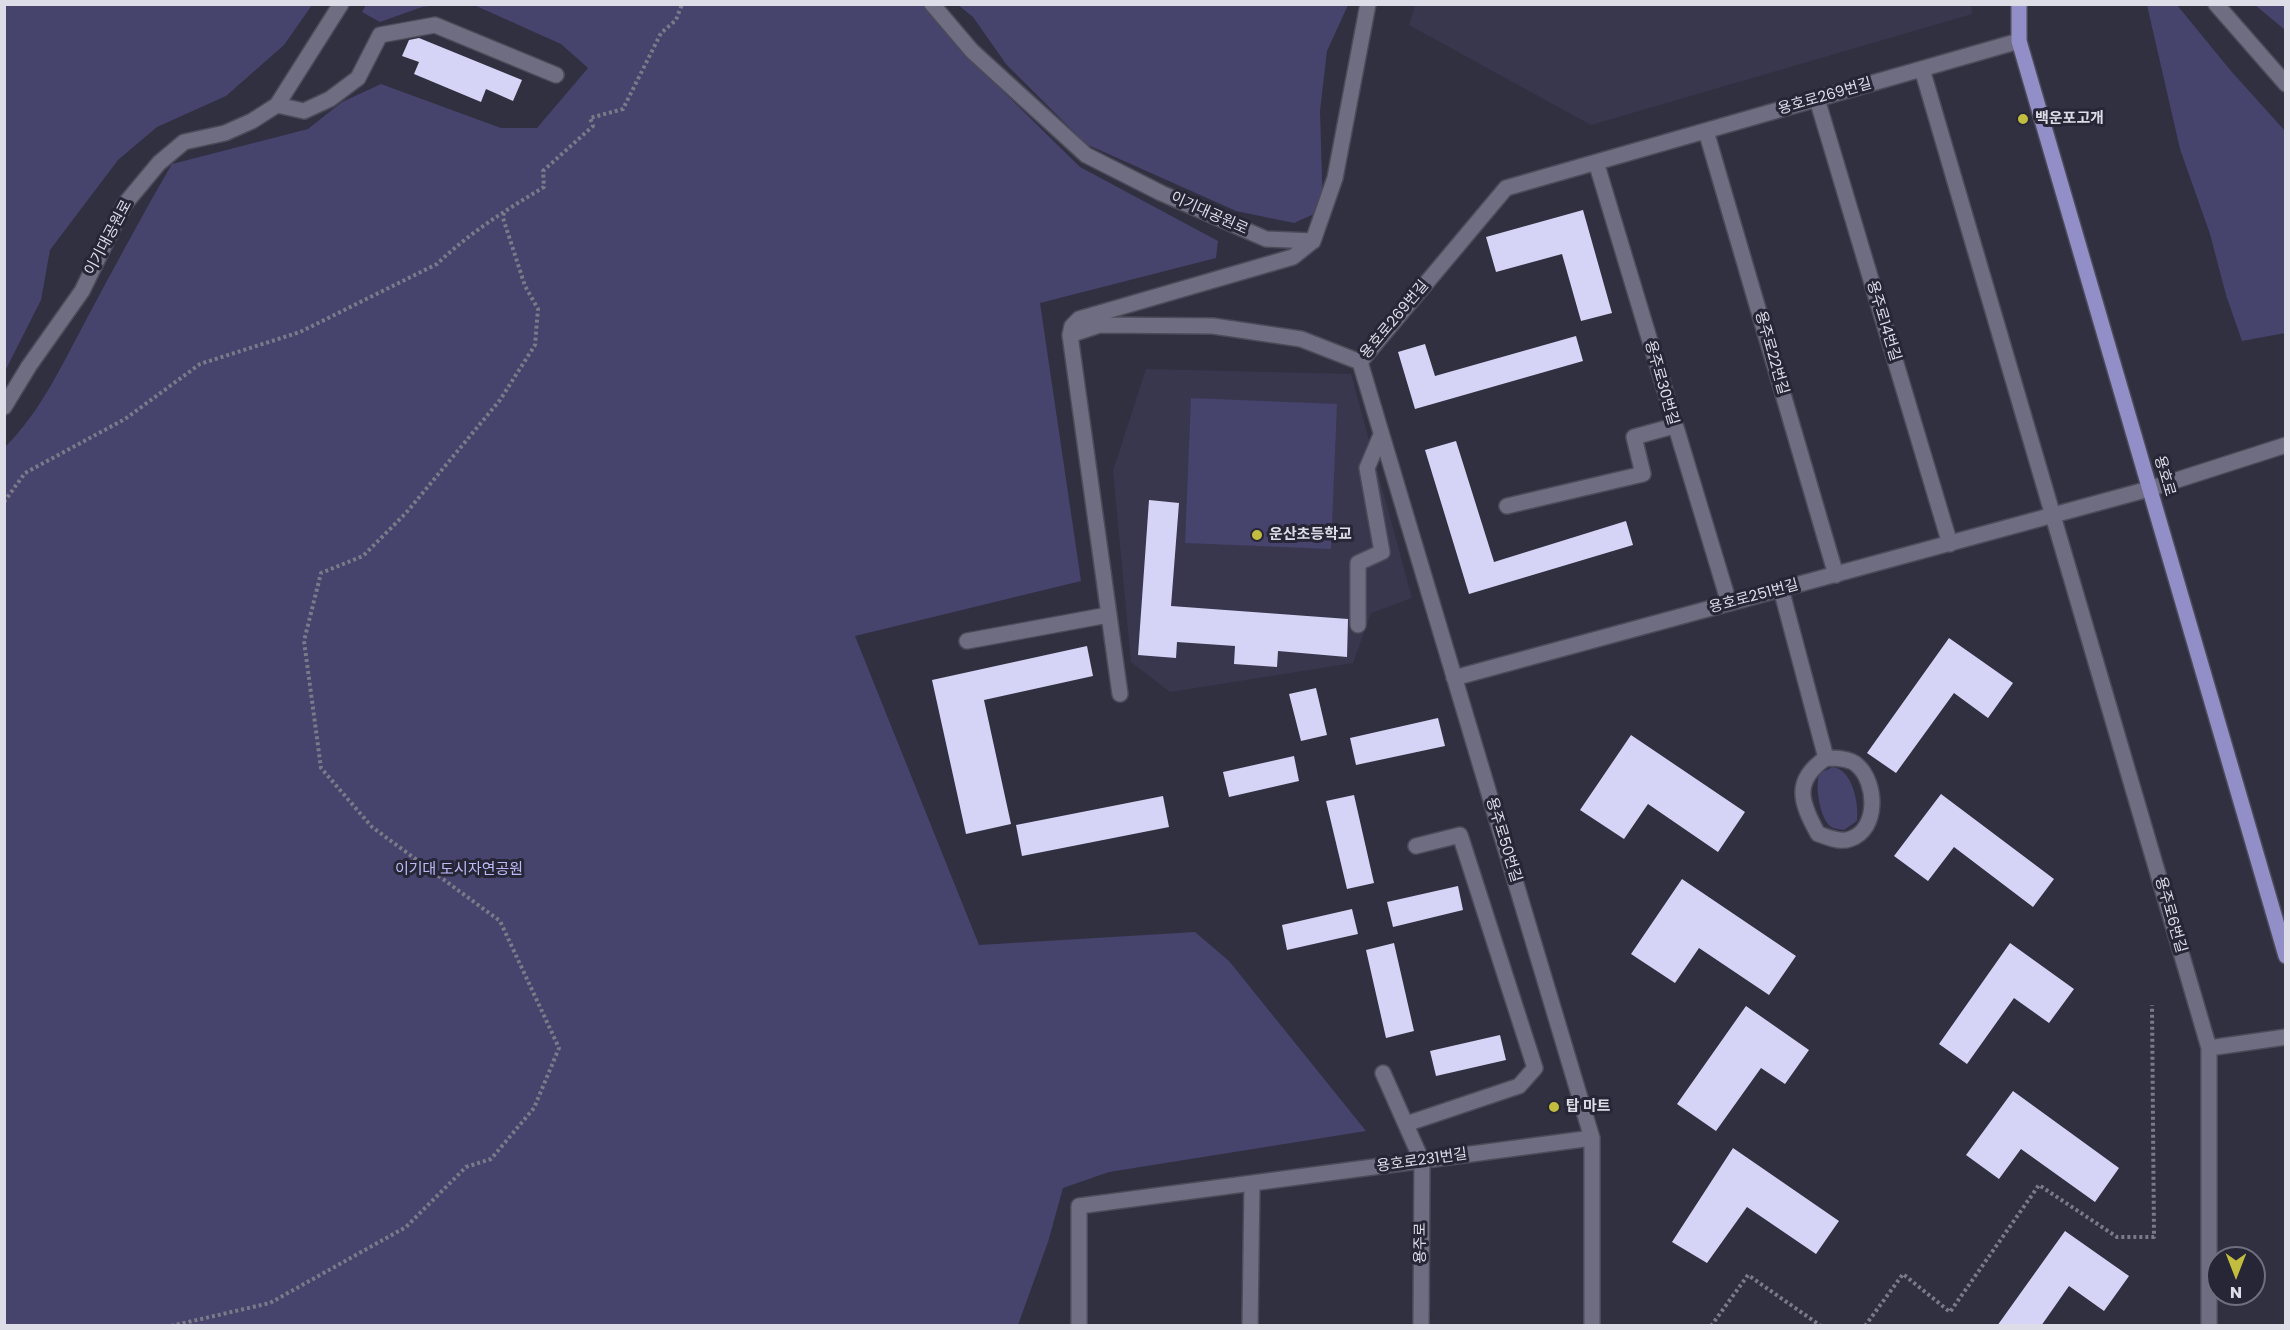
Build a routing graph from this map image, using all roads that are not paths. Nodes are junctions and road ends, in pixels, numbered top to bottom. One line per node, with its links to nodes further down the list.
1 (341, 4): 11 (street, 이기대공원로)
2 (932, 4): 14 (street, 이기대공원로)
3 (1368, 4): 14 (street)
4 (2216, 4): 9 (street)
5 (2021, 7): 6 (main road, 용호로)
6 (2019, 41): 7 (street, 용호로269번길); 21 (main road, 용호로)
7 (1922, 69): 10 (street, 용호로269번길); 23 (street)
8 (556, 75): 11 (street)
9 (2286, 84)
10 (1817, 99): 12 (street, 용호로269번길); 24 (street, 용주로14번길)
11 (277, 105): 17 (street, 이기대공원로)
12 (1706, 131): 13 (street, 용호로269번길); 25 (street, 용주로22번길)
13 (1596, 162): 16 (street, 용호로269번길); 18 (street, 용주로30번길)
14 (1313, 241): 15 (street)
15 (1070, 335): 16 (street, 용호로269번길); 28 (street)
16 (1360, 362): 19 (street, 용주로50번길)
17 (4, 407)
18 (1674, 426): 22 (street); 27 (street, 용주로30번길)
19 (1381, 435): 29 (street); 31 (street, 용주로50번길)
20 (2286, 445): 21 (street, 용호로251번길)
21 (2150, 489): 23 (street, 용호로251번길); 35 (main road, 용호로)
22 (1507, 506)
23 (2054, 516): 24 (street, 용호로251번길); 37 (street, 용주로6번길)
24 (1950, 544): 25 (street, 용호로251번길)
25 (1836, 574): 26 (street, 용호로251번길)
26 (1781, 589): 27 (street, 용호로251번길); 33 (street)
27 (1729, 603): 31 (street, 용호로251번길)
28 (1108, 615): 30 (street); 32 (street)
29 (1358, 625)
30 (967, 641)
31 (1454, 678): 40 (street, 용주로50번길)
32 (1120, 694)
33 (1826, 758): 33 (street)
34 (1416, 846): 39 (street)
35 (2286, 956)
36 (2286, 1037): 37 (street)
37 (2209, 1048): 47 (street, 용주로6번길)
38 (1383, 1073): 39 (street)
39 (1406, 1124): 41 (street)
40 (1592, 1138): 41 (street, 용호로231번길); 46 (street, 용주로50번길)
41 (1422, 1161): 42 (street, 용호로231번길); 45 (street, 용주로)
42 (1252, 1184): 43 (street, 용호로231번길); 44 (street)
43 (1079, 1326)
44 (1250, 1326)
45 (1420, 1326)
46 (1592, 1326)
47 (2209, 1326)

